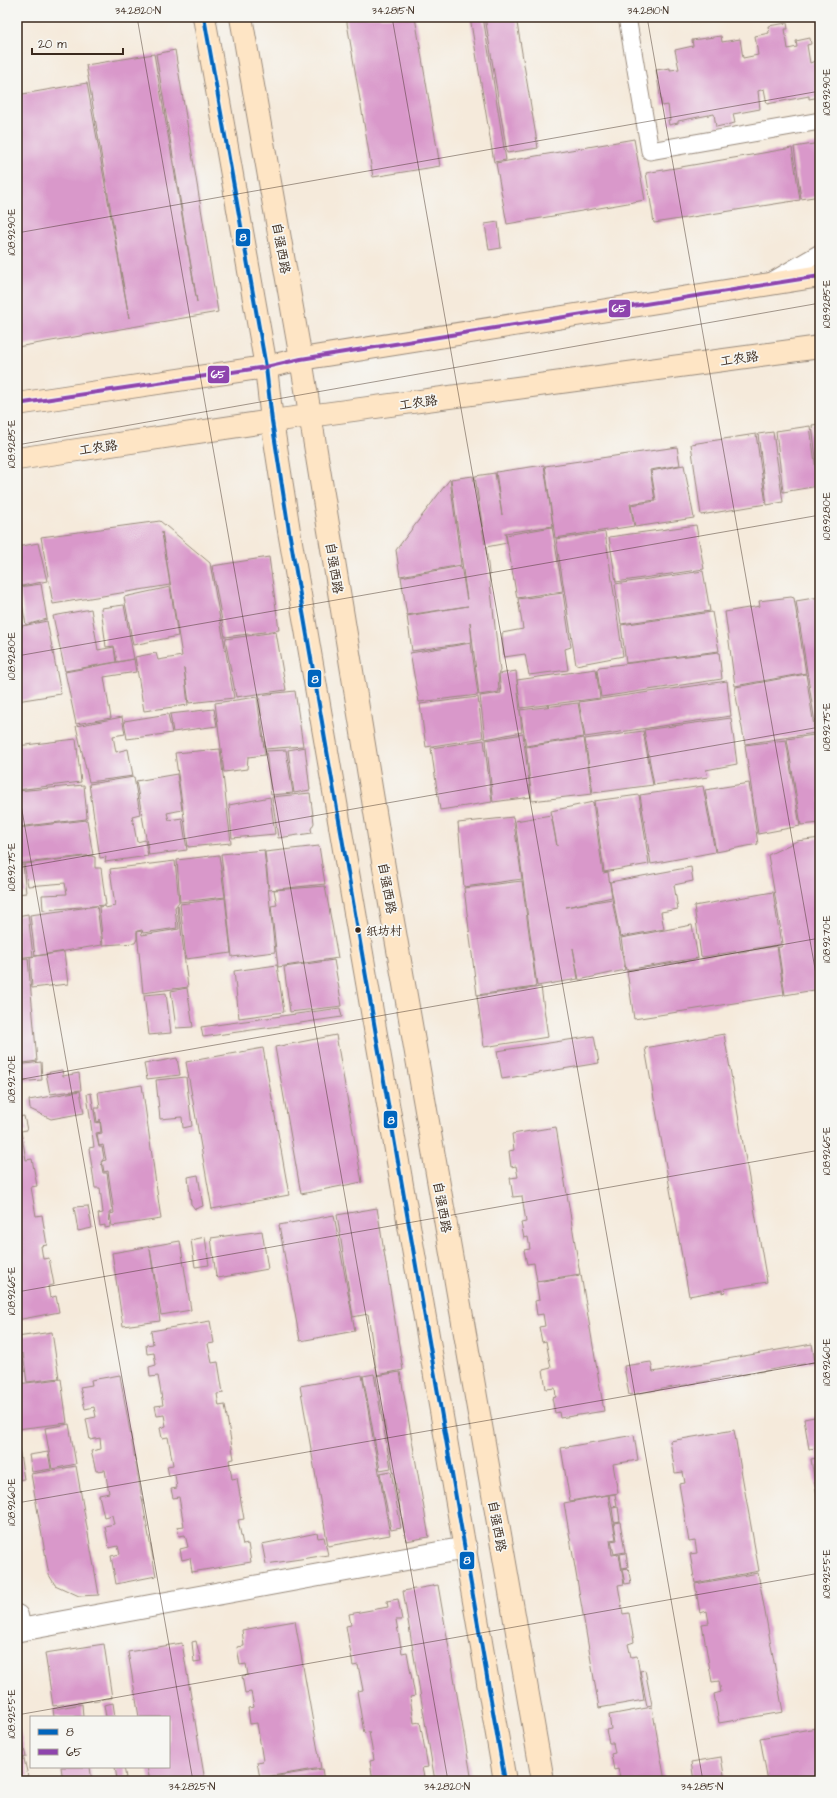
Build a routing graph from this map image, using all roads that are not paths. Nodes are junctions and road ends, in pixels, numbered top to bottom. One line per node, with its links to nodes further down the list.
1 (204, 17): 10 (main road)
2 (241, 17): 9 (main road, 自强西路)
3 (627, 17): 4 (lane)
4 (820, 121)
5 (820, 253): 7 (lane)
6 (820, 276): 7 (main road)
7 (766, 284): 9 (main road)
8 (820, 347): 12 (main road, 工农路)
9 (301, 359): 10 (main road); 12 (main road, 自强西路)
10 (266, 367): 11 (main road); 13 (main road)
11 (17, 404)
12 (311, 417): 13 (main road, 工农路); 18 (main road, 自强西路)
13 (272, 421): 14 (main road, 工农路); 15 (main road)
14 (17, 459)
15 (466, 1548): 16 (street); 17 (main road)
16 (17, 1616)
17 (505, 1781)
18 (543, 1781)

